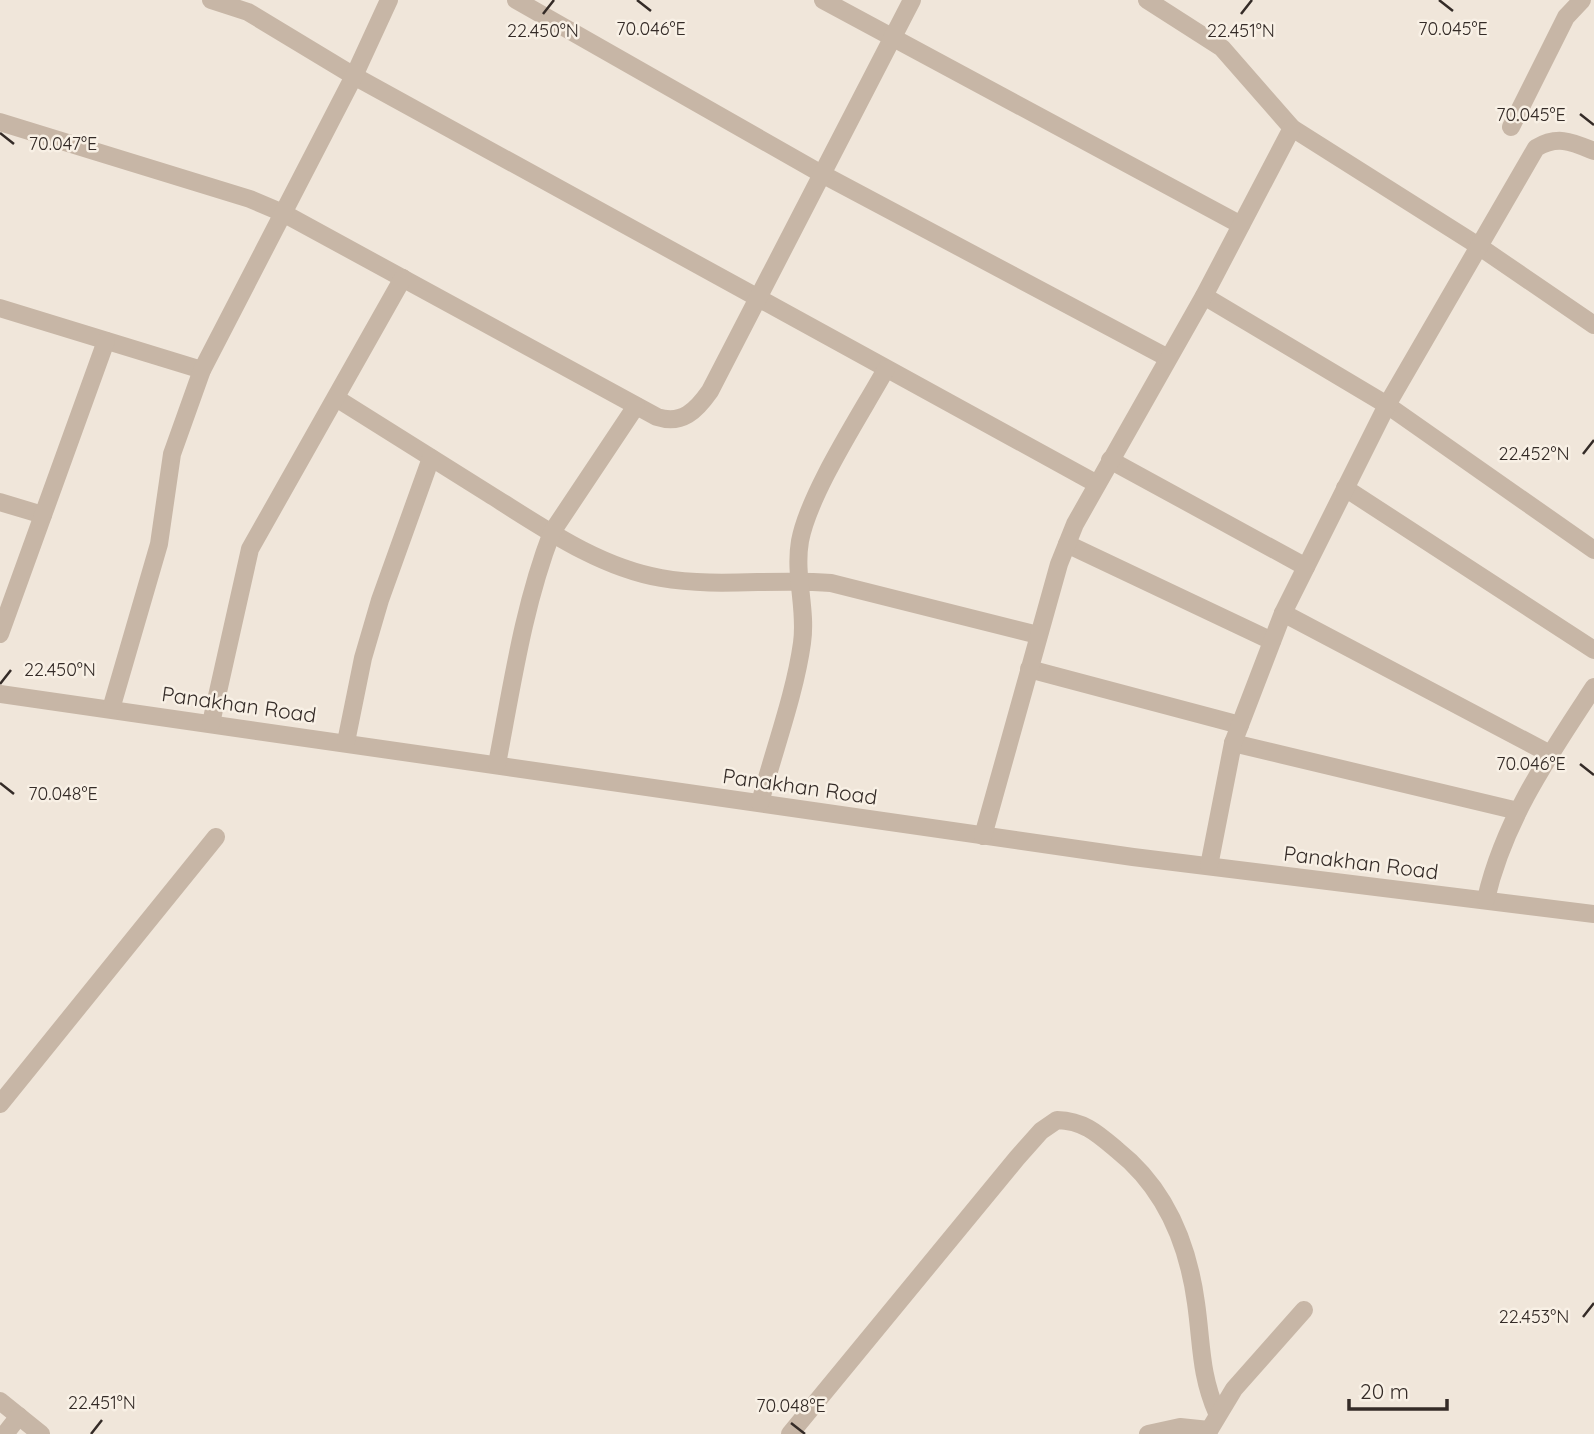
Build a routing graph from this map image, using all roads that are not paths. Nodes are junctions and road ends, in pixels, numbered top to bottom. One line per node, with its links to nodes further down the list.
1 (211, 0): 9 (street)
2 (389, 0): 9 (street)
3 (516, 0): 14 (street)
4 (823, 0): 8 (street)
5 (912, 0): 8 (street)
6 (1147, 0): 12 (street)
7 (1582, 0): 11 (street)
8 (892, 39): 14 (street); 16 (street)
9 (354, 76): 15 (street); 20 (street)
10 (0, 122): 15 (street)
11 (1511, 127)
12 (1292, 128): 16 (street); 17 (street)
13 (1594, 151): 17 (street)
14 (820, 173): 20 (street); 24 (street)
15 (283, 213): 18 (street); 26 (street)
16 (1241, 225): 19 (street)
17 (1477, 245): 22 (street); 28 (street)
18 (403, 278): 27 (street); 29 (street)
19 (1204, 296): 24 (street); 28 (street)
20 (757, 299): 25 (street); 29 (street)
21 (0, 308): 23 (street)
22 (1594, 325)
23 (106, 341): 26 (street); 35 (street)
24 (1168, 358): 31 (street)
25 (886, 369): 32 (street); 40 (street)
26 (202, 370): 49 (street)
27 (336, 398): 30 (street); 50 (street)
28 (1387, 405): 33 (street); 38 (street)
29 (636, 406): 36 (street)
30 (432, 458): 36 (street); 52 (street)
31 (1110, 460): 32 (street); 39 (street)
32 (1097, 484): 37 (street)
33 (1345, 488): 39 (street); 45 (street)
34 (0, 502): 35 (street)
35 (43, 515): 42 (street)
36 (552, 532): 40 (street); 55 (street)
37 (1067, 544): 43 (street); 44 (street)
38 (1594, 550)
39 (1306, 567): 41 (street)
40 (798, 580): 43 (street); 56 (street)
41 (1283, 613): 44 (street); 54 (street)
42 (0, 634)
43 (1038, 635): 46 (street)
44 (1272, 641): 51 (street)
45 (1594, 650)
46 (1029, 669): 51 (street); 58 (street)
47 (1594, 687): 54 (street)
48 (0, 694): 49 (street, Panakhan Road)
49 (111, 709): 50 (street, Panakhan Road)
50 (211, 723): 52 (street, Panakhan Road)
51 (1240, 725): 53 (street)
52 (346, 742): 55 (street, Panakhan Road)
53 (1233, 743): 57 (street); 60 (street)
54 (1550, 754): 57 (street)
55 (497, 764): 56 (street, Panakhan Road)
56 (760, 803): 58 (street, Panakhan Road)
57 (1518, 811): 61 (street)
58 (983, 836): 60 (street, Panakhan Road)
59 (216, 837): 63 (street)
60 (1209, 866): 61 (street, Panakhan Road)
61 (1486, 899): 62 (street, Panakhan Road)
62 (1594, 914)
63 (0, 1104)
64 (1304, 1310): 66 (street)
65 (0, 1401): 67 (street)
66 (1217, 1413): 68 (street); 71 (street)
67 (19, 1416): 69 (street); 70 (street)
68 (1208, 1432): 72 (street)
69 (5, 1434)
70 (41, 1434)
71 (790, 1434)
72 (1149, 1434)

